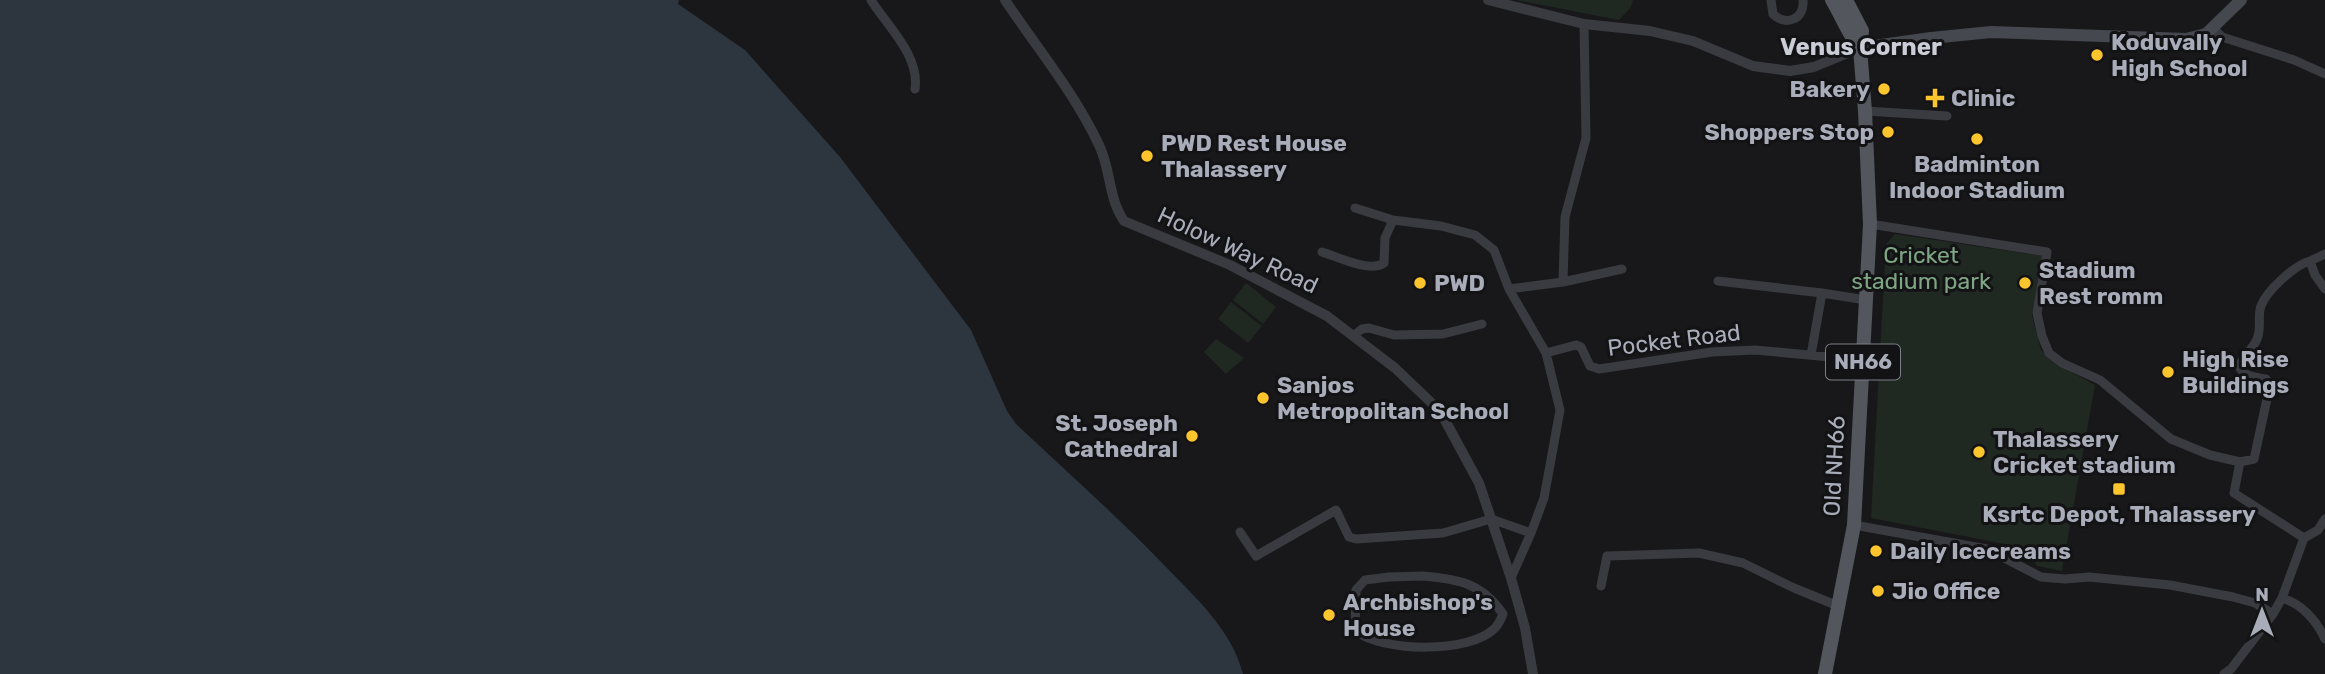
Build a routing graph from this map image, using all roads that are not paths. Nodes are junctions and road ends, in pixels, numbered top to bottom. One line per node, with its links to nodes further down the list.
1 (871, 0): 13 (street)
2 (1005, 0): 30 (street, Holow Way Road)
3 (1488, 0): 9 (street)
4 (1771, 0): 8 (street)
5 (1832, 0): 11 (main road, Old NH66 / NH66)
6 (1846, 0): 11 (main road, Old NH66 / NH66)
7 (2241, 0): 10 (main road)
8 (1807, 1)
9 (1584, 24): 11 (street); 24 (street)
10 (2213, 28): 11 (main road); 12 (street)
11 (1860, 48): 14 (main road, Old NH66 / NH66)
12 (2325, 74)
13 (915, 89)
14 (1865, 111): 15 (street); 18 (main road, Old NH66 / NH66)
15 (1947, 116)
16 (1354, 208): 17 (street)
17 (1393, 220): 19 (street); 25 (street)
18 (1870, 224): 28 (main road, Old NH66 / NH66); 34 (street)
19 (1322, 251)
20 (2325, 254): 21 (street)
21 (2310, 261): 26 (street); 34 (street)
22 (1622, 269): 24 (street)
23 (1718, 281): 27 (street)
24 (1563, 282): 25 (street)
25 (1509, 289): 31 (street)
26 (2325, 289)
27 (1822, 293): 28 (street); 32 (street)
28 (1866, 300): 33 (main road, Old NH66 / NH66)
29 (1482, 324): 30 (street)
30 (1353, 336): 35 (street, Holow Way Road)
31 (1546, 353): 32 (street, Pocket Road); 39 (street)
32 (1811, 355): 33 (street, Pocket Road)
33 (1863, 360): 37 (main road, Old NH66 / NH66)
34 (2240, 463): 40 (street)
35 (1491, 519): 38 (street); 39 (street); 41 (street, Holow Way Road)
36 (2325, 519): 40 (street)
37 (1854, 525): 44 (main road, Old NH66 / NH66); 47 (street)
38 (1240, 531)
39 (1531, 533): 41 (street)
40 (2304, 538): 43 (street)
41 (1511, 578): 45 (street, Holow Way Road)
42 (1601, 586): 44 (street)
43 (2282, 598): 47 (street); 48 (street)
44 (1838, 606): 50 (main road, Old NH66 / NH66)
45 (1520, 610): 46 (street); 49 (street, Holow Way Road)
46 (1503, 614): 46 (street)
47 (2273, 614): 51 (street)
48 (2325, 639)
49 (1533, 674)
50 (1825, 674)
51 (2224, 674)

